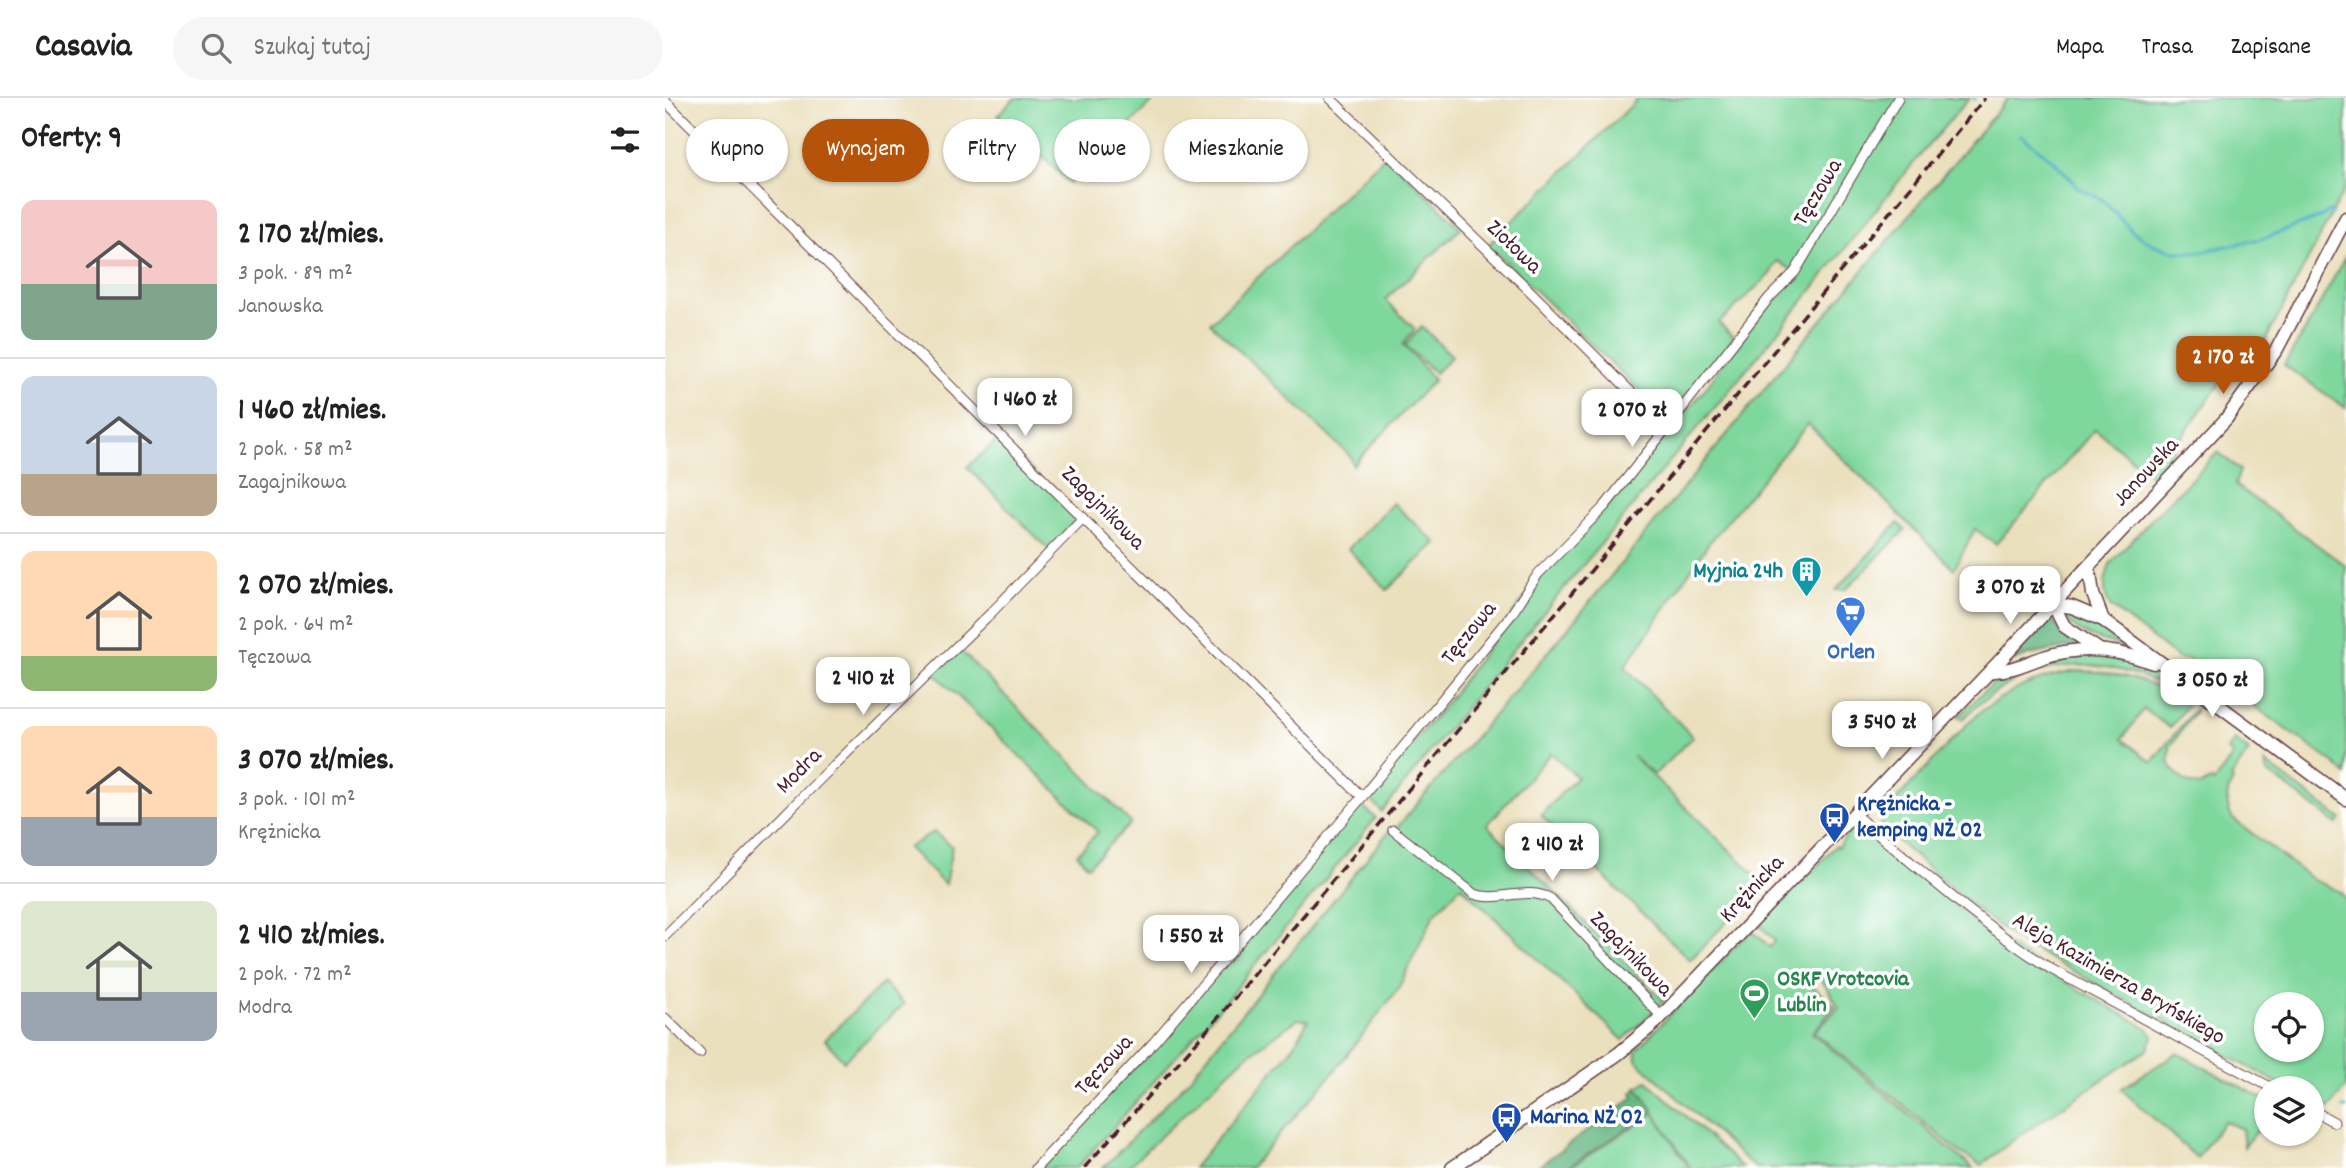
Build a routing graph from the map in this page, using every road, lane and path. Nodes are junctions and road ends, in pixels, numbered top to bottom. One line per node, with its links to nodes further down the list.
1 (1330, 98): 5 (street, Ziołowa)
2 (1898, 98): 5 (street, Tęczowa)
3 (665, 101): 6 (street, Zagajnikowa)
4 (2346, 218): 7 (street, Janowska)
5 (1667, 428): 13 (street, Tęczowa)
6 (1083, 518): 13 (street, Zagajnikowa); 17 (street, Modra)
7 (2089, 566): 8 (street, Janowska); 9 (street)
8 (2053, 604): 9 (street); 10 (street); 12 (street, Krężnicka)
9 (2103, 620): 11 (street)
10 (2098, 649): 11 (street); 12 (street)
11 (2169, 670): 14 (street)
12 (1991, 671): 15 (street, Krężnicka)
13 (1362, 797): 24 (street, Tęczowa)
14 (2346, 799)
15 (1854, 814): 18 (street, Krężnicka); 21 (street, Aleja Kazimierza Bryńskiego)
16 (1393, 830): 18 (street, Zagajnikowa)
17 (665, 936)
18 (1662, 1017): 25 (street, Krężnicka)
19 (665, 1018): 20 (street)
20 (700, 1053)
21 (2254, 1078)
22 (2324, 1117): 23 (street)
23 (2334, 1122)
24 (1036, 1168)
25 (1452, 1168)

